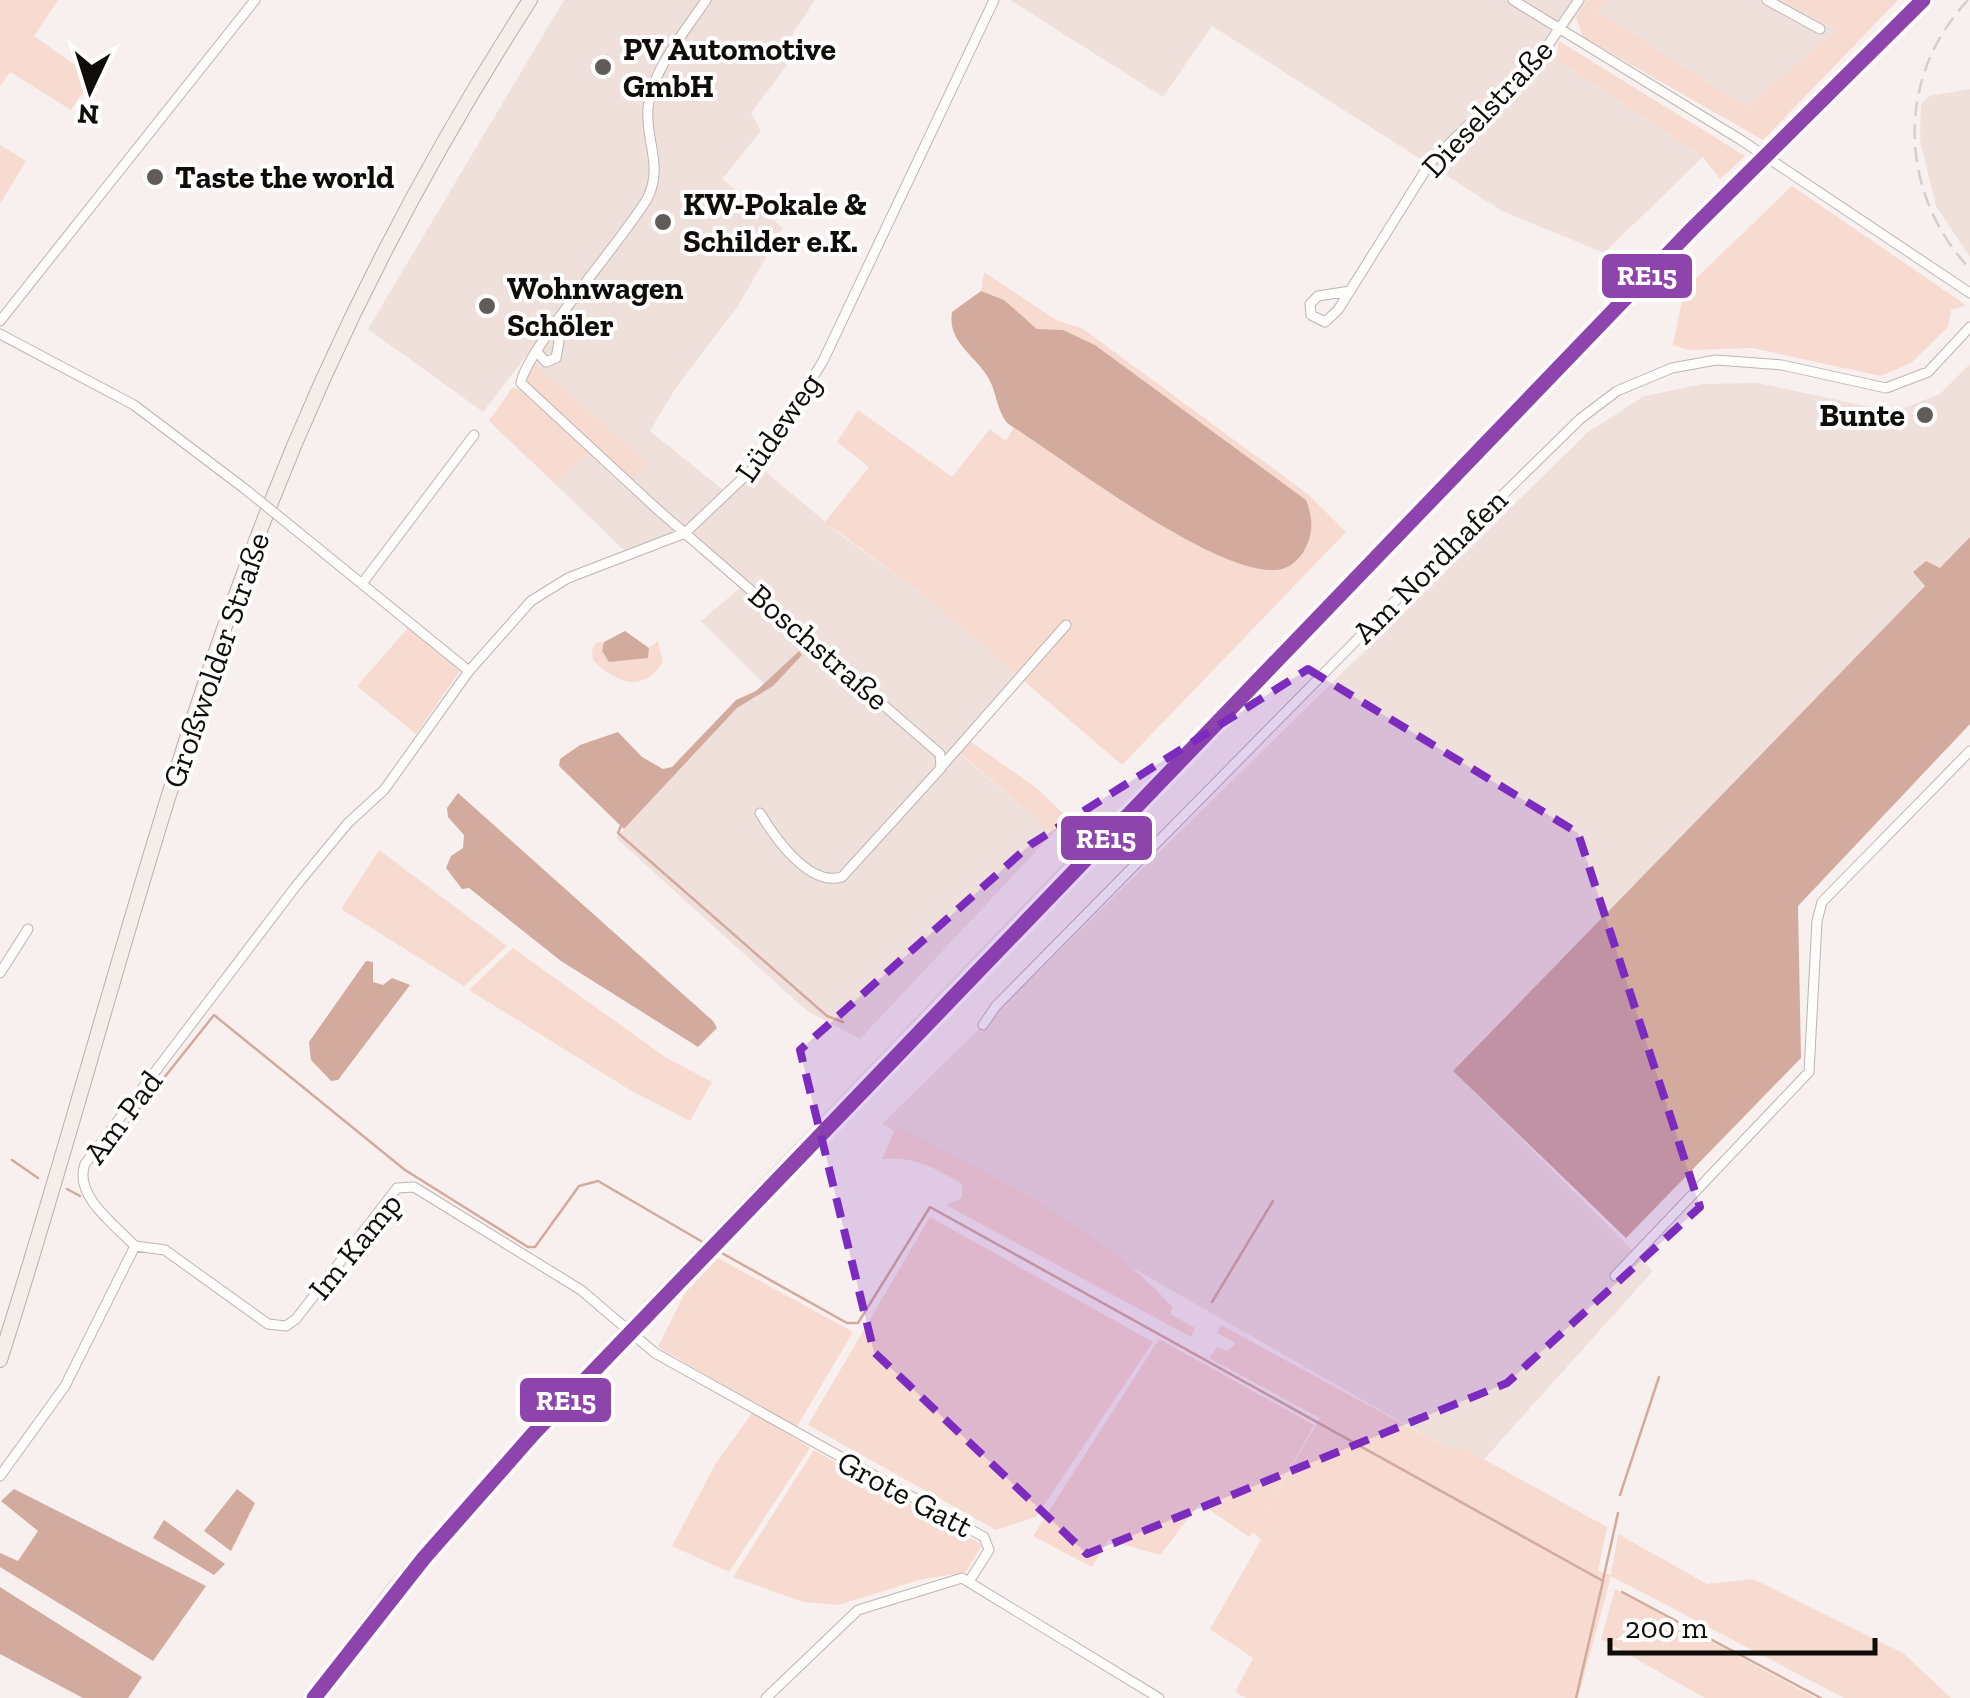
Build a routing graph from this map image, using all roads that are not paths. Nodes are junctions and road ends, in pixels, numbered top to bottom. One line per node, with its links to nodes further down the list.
1 (254, 0): 12 (street)
2 (530, 0): 32 (main road, Großwolder Straße)
3 (706, 0): 14 (street)
4 (994, 0): 18 (street, Lüdeweg)
5 (1514, 0): 8 (street)
6 (1579, 0): 8 (street, Dieselstraße)
7 (1767, 0): 9 (street)
8 (1559, 27): 10 (street, Dieselstraße); 11 (street)
9 (1820, 29)
10 (1350, 290): 10 (street, Dieselstraße)
11 (1970, 293)
12 (0, 322)
13 (1970, 327): 28 (street, Am Nordhafen)
14 (555, 328): 16 (street); 16 (street)
15 (0, 334): 19 (street, bridge)
16 (537, 352): 18 (street, Boschstraße)
17 (474, 436): 19 (street)
18 (686, 534): 21 (street, Lüdeweg); 23 (street, Boschstraße)
19 (364, 581): 21 (street)
20 (1066, 626): 23 (street)
21 (469, 672): 25 (street, Lüdeweg)
22 (1970, 750): 30 (street)
23 (940, 768): 24 (street)
24 (760, 813)
25 (348, 822): 29 (street, Am Pad)
26 (28, 930): 27 (street)
27 (0, 973)
28 (984, 1026)
29 (135, 1246): 31 (street, Im Kamp); 33 (street)
30 (1615, 1276)
31 (625, 1328): 34 (street, Grote Gatt)
32 (0, 1360)
33 (0, 1476)
34 (970, 1580): 35 (street, Grote Gatt); 36 (street)
35 (766, 1698)
36 (1159, 1698)

